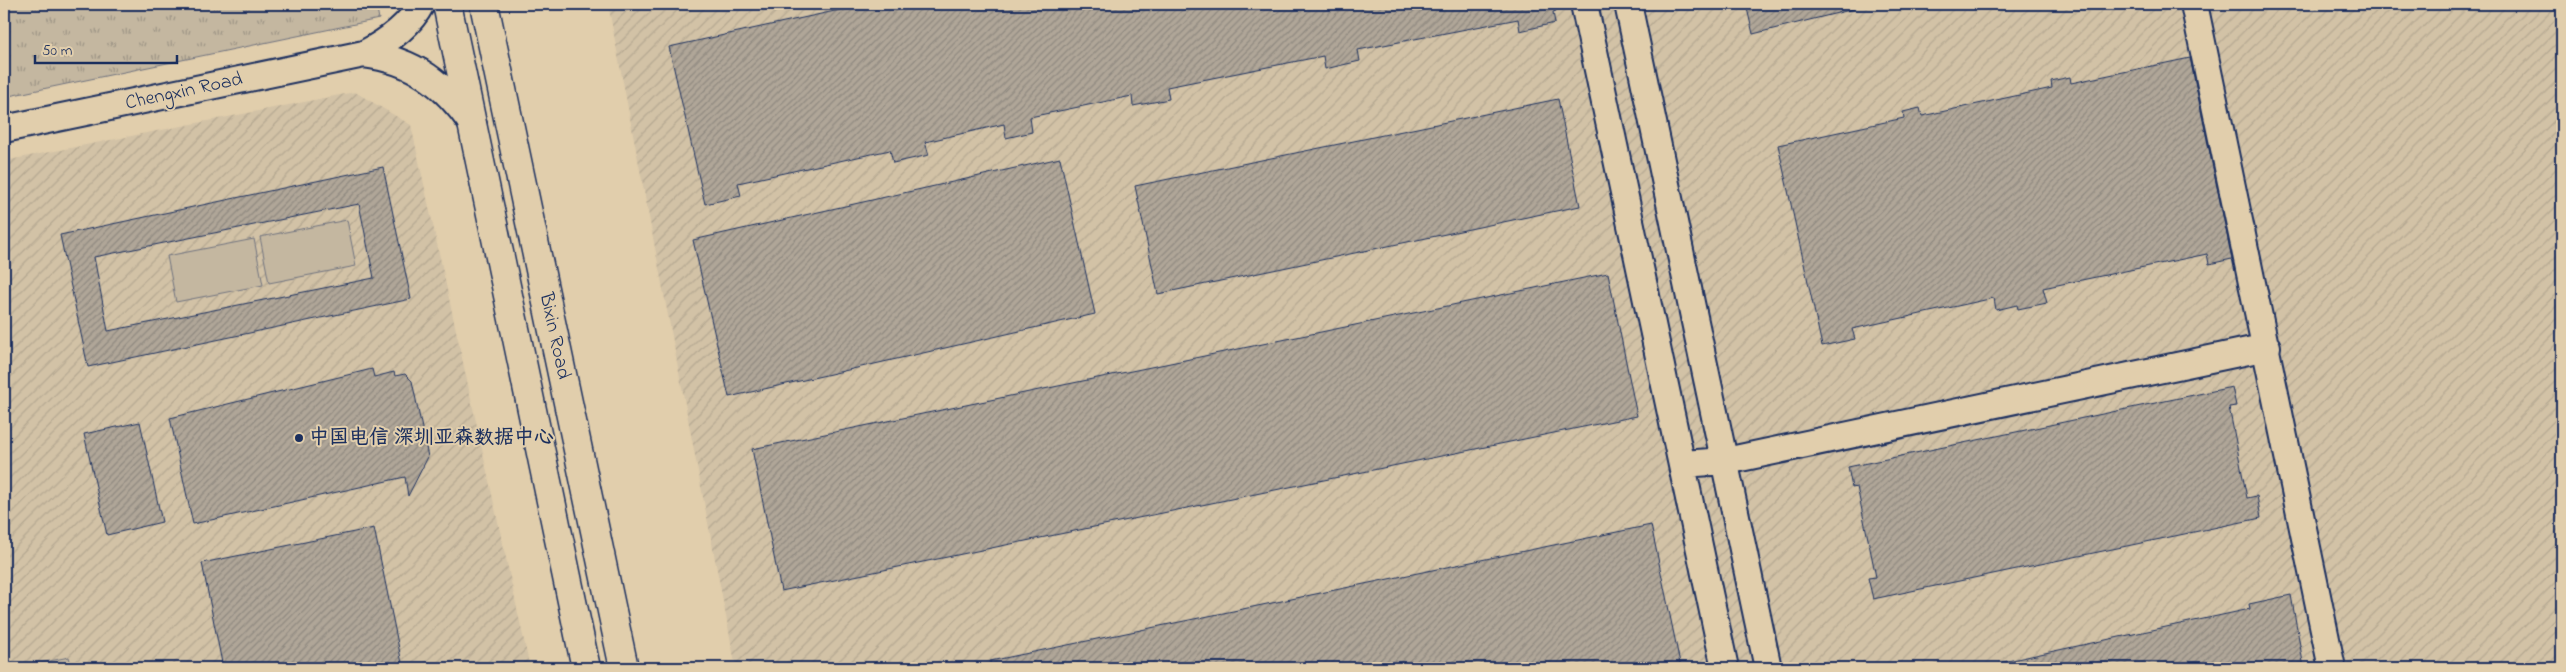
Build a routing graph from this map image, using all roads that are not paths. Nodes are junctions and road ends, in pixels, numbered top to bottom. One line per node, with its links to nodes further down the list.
1 (421, 4): 7 (street, Chengxin Road)
2 (447, 4): 8 (main road, Bixin Road)
3 (484, 4): 14 (main road, Bixin Road)
4 (1584, 4): 12 (street)
5 (1628, 4): 11 (street)
6 (2194, 4): 10 (street)
7 (364, 54): 8 (street, Chengxin Road); 9 (street, Chengxin Road)
8 (473, 125): 13 (main road, Bixin Road)
9 (4, 130)
10 (2267, 347): 11 (street); 17 (street)
11 (1726, 461): 12 (street); 16 (street)
12 (1682, 464): 15 (street)
13 (586, 668)
14 (624, 668)
15 (1725, 668)
16 (1768, 668)
17 (2332, 668)

